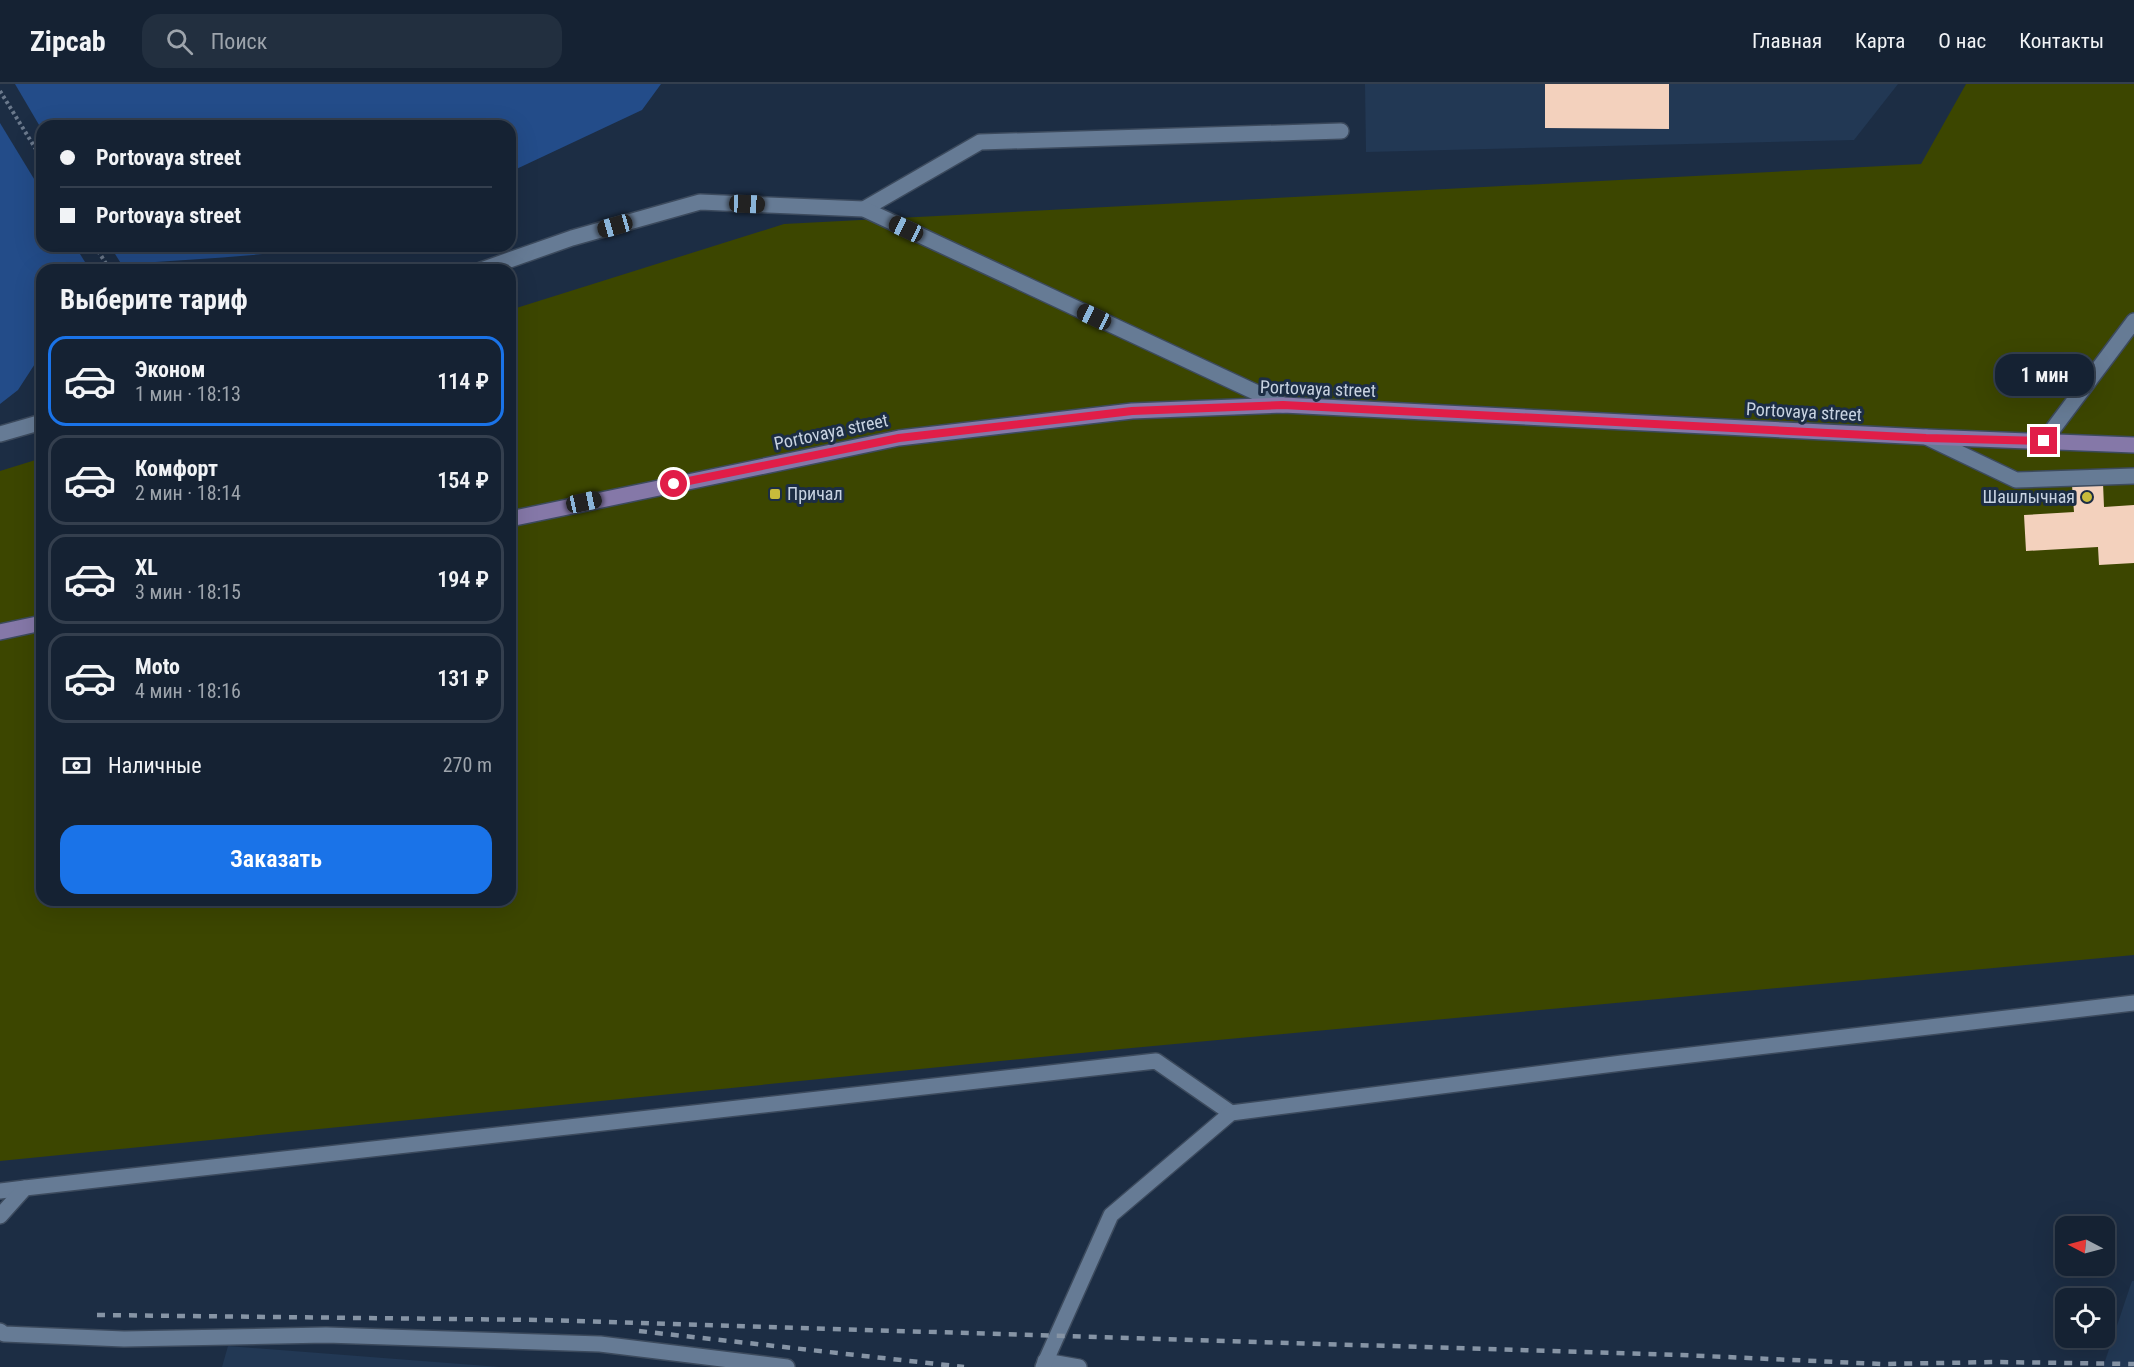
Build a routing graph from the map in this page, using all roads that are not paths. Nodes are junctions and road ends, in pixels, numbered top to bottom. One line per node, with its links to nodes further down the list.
1 (1341, 131): 2 (street)
2 (864, 209): 3 (street); 5 (street)
3 (498, 264)
4 (2134, 321): 9 (street)
5 (1283, 405): 8 (main road, Portovaya street); 12 (main road, Portovaya street)
6 (36, 424): 7 (street)
7 (0, 434)
8 (1926, 438): 9 (main road, Portovaya street); 11 (street)
9 (2044, 441): 10 (main road, Portovaya street)
10 (2134, 445)
11 (2134, 476)
12 (516, 518)
13 (36, 624): 14 (main road)
14 (0, 632)
15 (2134, 1003): 16 (street)
16 (1231, 1113): 17 (street); 21 (street)
17 (25, 1188): 18 (street); 19 (street)
18 (0, 1191)
19 (0, 1216)
20 (1, 1333): 22 (street)
21 (1044, 1364): 23 (street)
22 (787, 1367)
23 (1079, 1367)

